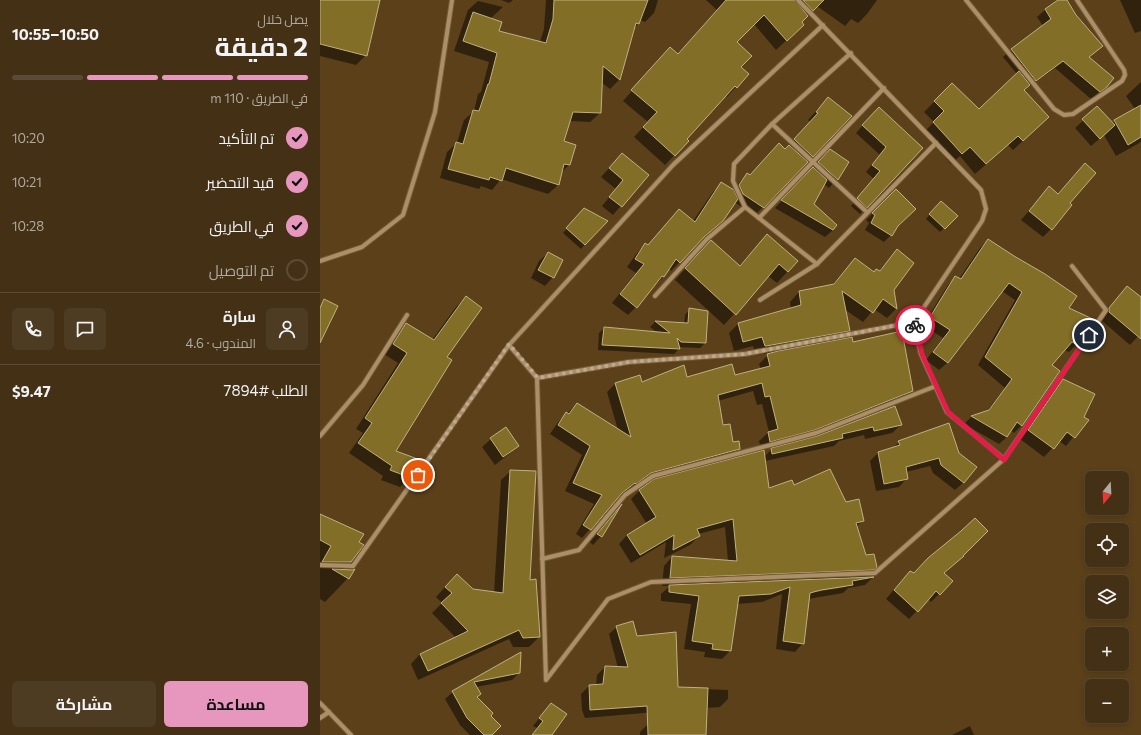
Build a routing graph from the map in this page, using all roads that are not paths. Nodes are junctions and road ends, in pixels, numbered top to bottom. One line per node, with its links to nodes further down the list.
1 (452, 0): 14 (street)
2 (798, 0): 5 (street)
3 (966, 0): 4 (street)
4 (1077, 0)
5 (823, 25): 6 (street); 21 (street)
6 (851, 53): 7 (street); 8 (street)
7 (884, 88): 9 (street); 10 (street)
8 (772, 124): 10 (street); 11 (street)
9 (936, 143): 12 (street); 20 (street)
10 (812, 161): 12 (street); 13 (street)
11 (745, 207): 13 (street); 17 (street)
12 (868, 212): 15 (street)
13 (759, 218): 15 (street)
14 (320, 261)
15 (817, 264): 18 (street)
16 (1072, 266): 25 (street)
17 (655, 296)
18 (760, 300)
19 (407, 315): 24 (street)
20 (914, 322): 22 (street); 23 (street)
21 (509, 344): 22 (street); 27 (street)
22 (538, 378): 26 (street)
23 (936, 386): 25 (street); 26 (street)
24 (320, 436)
25 (1004, 460): 26 (street)
26 (542, 559)
27 (320, 565)
28 (320, 703): 29 (street)
29 (329, 712): 30 (street); 31 (street)
30 (320, 718)
31 (351, 735)

